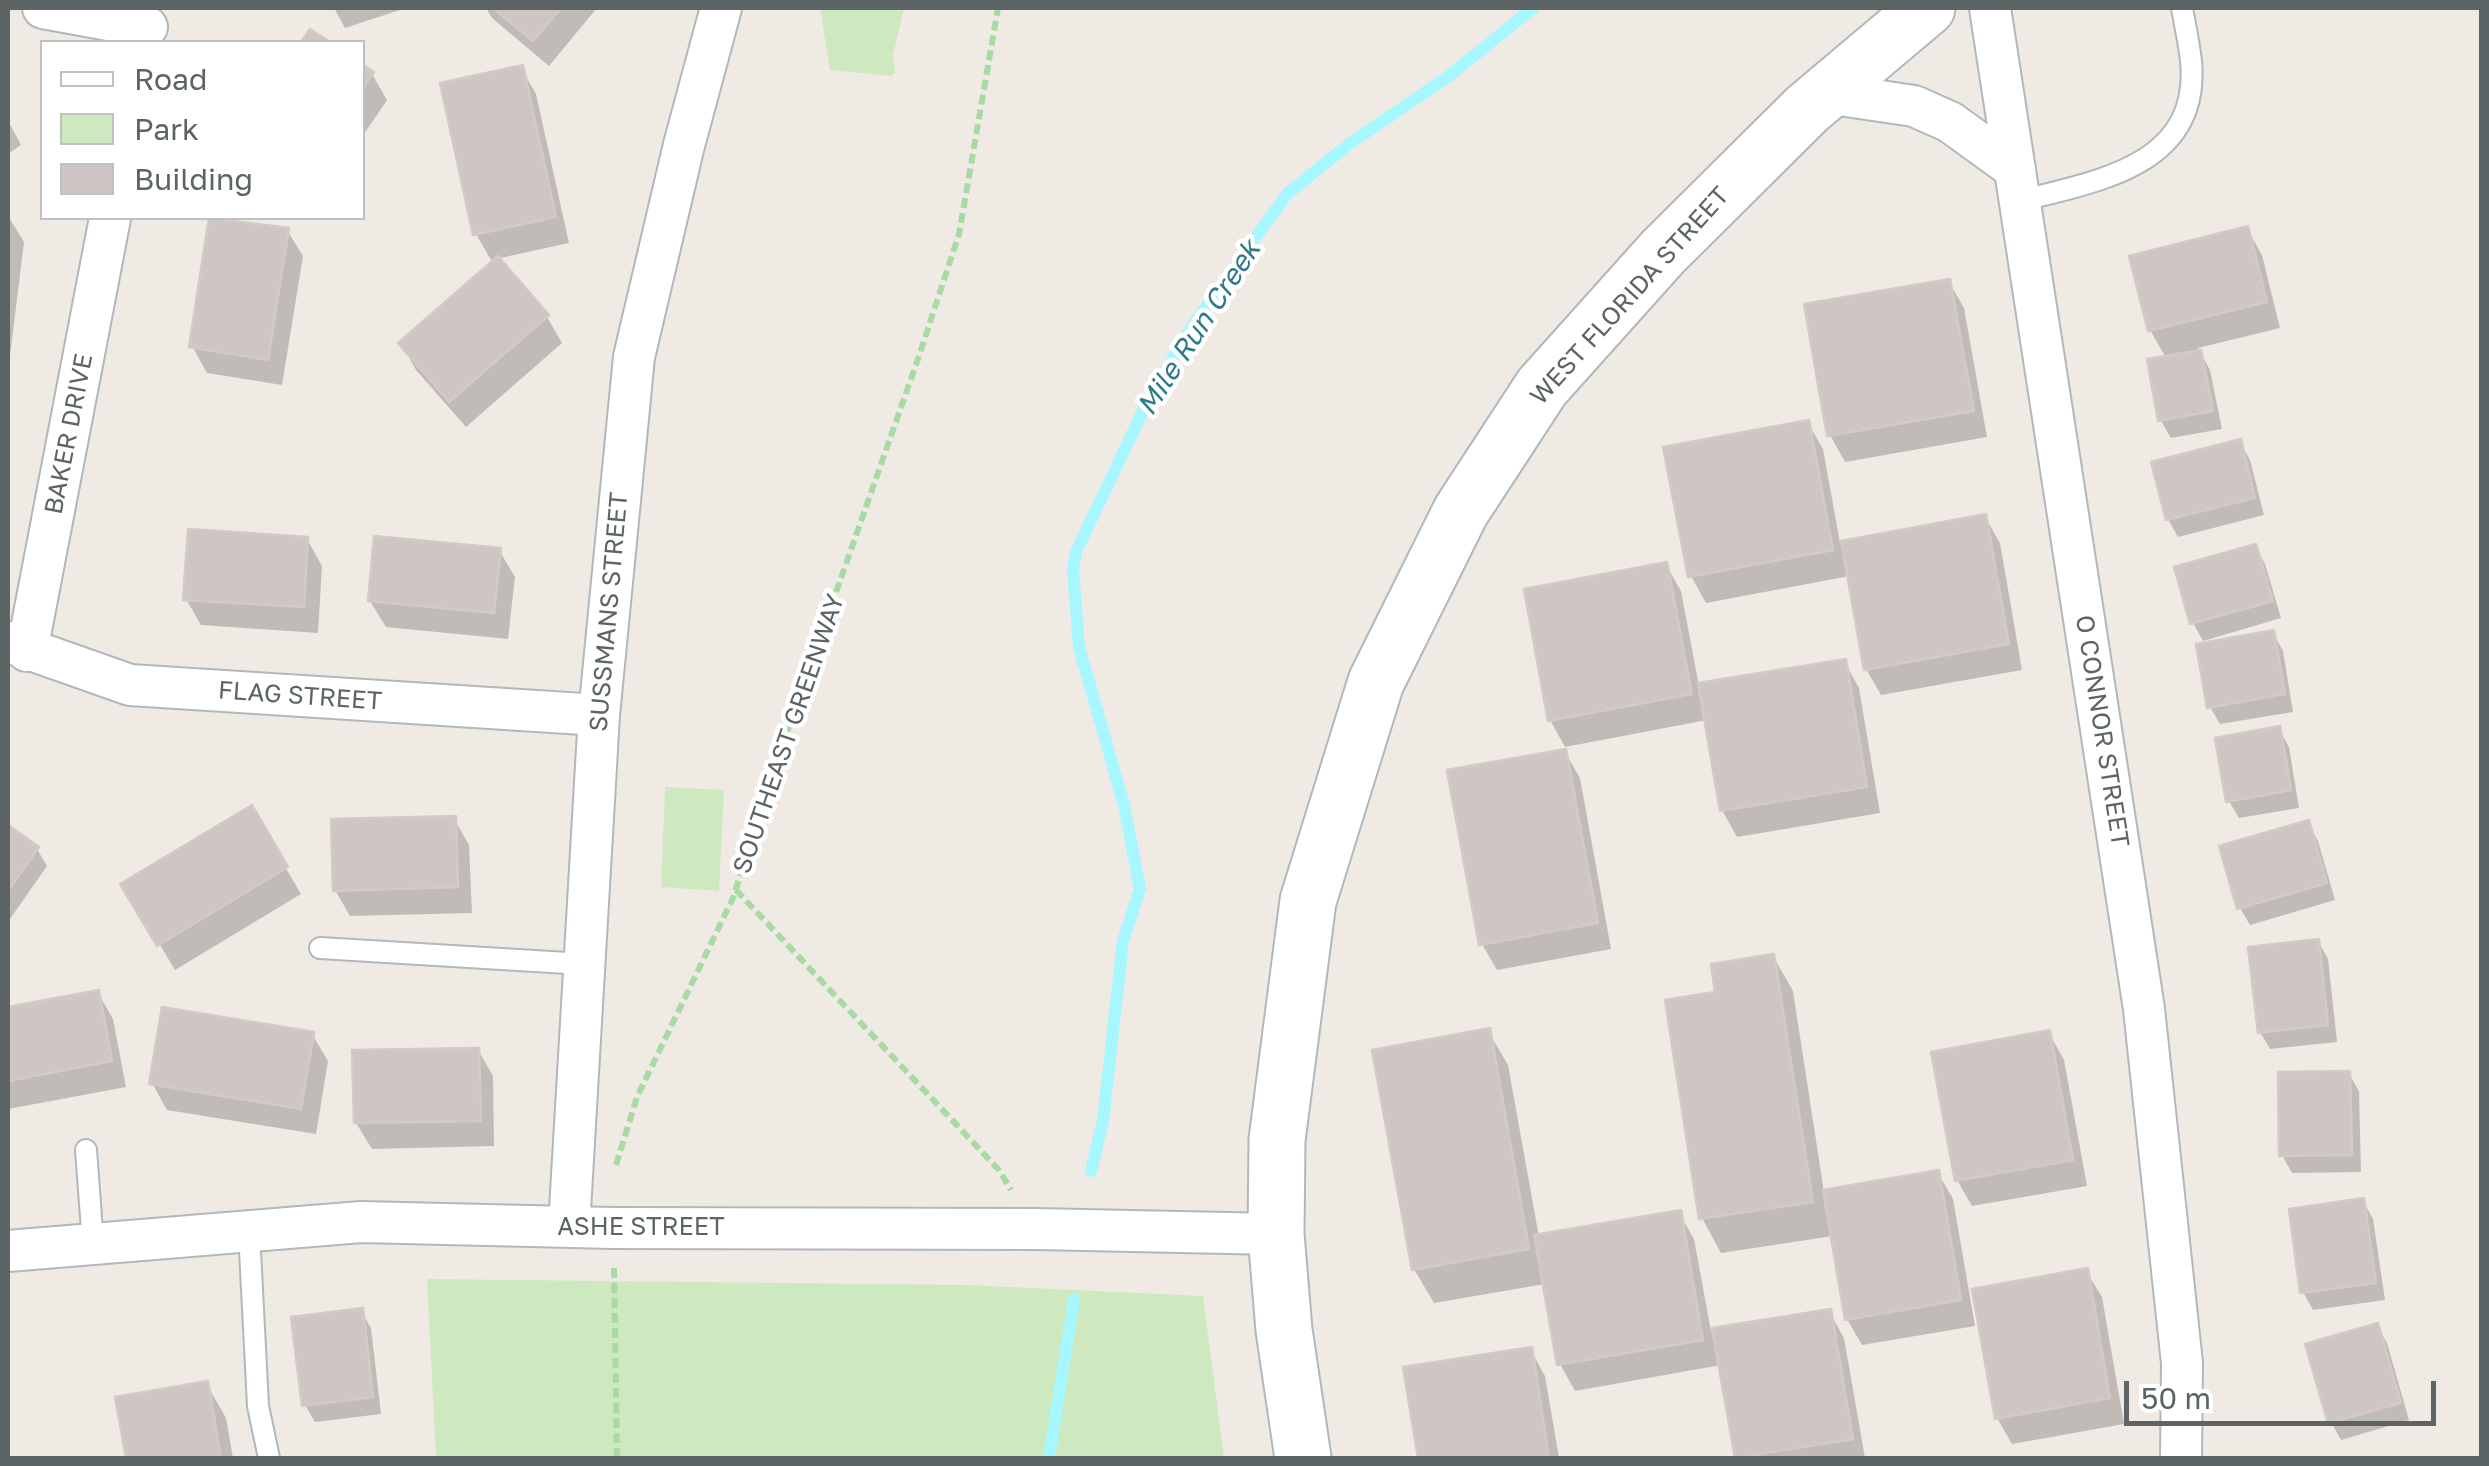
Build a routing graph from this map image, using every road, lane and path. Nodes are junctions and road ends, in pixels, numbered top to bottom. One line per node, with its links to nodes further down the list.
1 (44, 8): 7 (street)
2 (721, 8): 12 (street, SUSSMANS STREET)
3 (998, 8): 13 (path, SOUTHEAST GREENWAY)
4 (1927, 8): 8 (main road, WEST FLORIDA STREET)
5 (1990, 8): 9 (street, O CONNOR STREET)
6 (2182, 8): 9 (lane)
7 (148, 26)
8 (1826, 93): 9 (street); 21 (main road, WEST FLORIDA STREET)
9 (2017, 185): 27 (street, O CONNOR STREET)
10 (110, 220): 11 (street, BAKER DRIVE)
11 (17, 647): 12 (street, FLAG STREET)
12 (599, 714): 15 (street, SUSSMANS STREET)
13 (736, 889): 18 (path, SOUTHEAST GREENWAY); 19 (path)
14 (320, 948): 15 (lane)
15 (584, 964): 17 (street, SUSSMANS STREET)
16 (86, 1150): 22 (lane)
17 (569, 1227): 18 (street, ASHE STREET); 20 (street, ASHE STREET)
18 (614, 1228): 19 (street, ASHE STREET); 25 (path, SOUTHEAST GREENWAY)
19 (1035, 1229): 21 (street, ASHE STREET)
20 (250, 1231): 22 (street, ASHE STREET); 24 (lane)
21 (1276, 1234): 26 (main road, WEST FLORIDA STREET)
22 (93, 1244): 23 (street, ASHE STREET)
23 (8, 1251)
24 (269, 1458)
25 (618, 1458)
26 (1303, 1458)
27 (2181, 1458)

